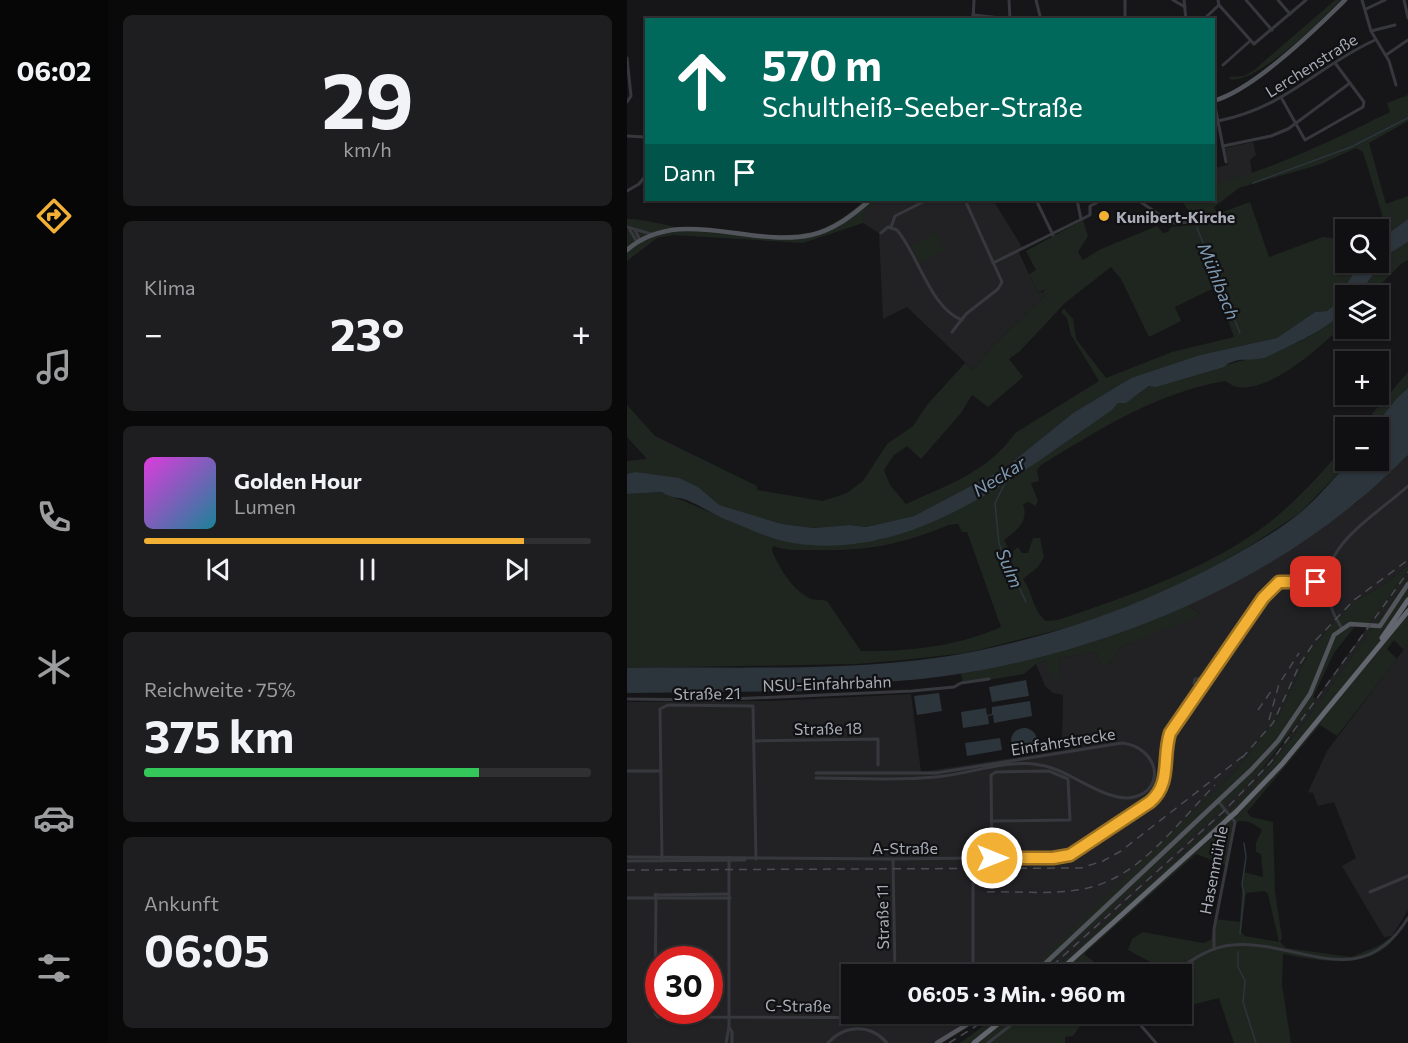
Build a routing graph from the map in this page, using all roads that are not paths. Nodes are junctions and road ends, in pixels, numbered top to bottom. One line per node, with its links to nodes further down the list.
1 (974, 0): 19 (street)
2 (1009, 0): 21 (street)
3 (1036, 0): 22 (street)
4 (1125, 0): 23 (street)
5 (1173, 0): 16 (street)
6 (1184, 0): 16 (street)
7 (1218, 0): 15 (street)
8 (1246, 0): 28 (street)
9 (1278, 0): 18 (street)
10 (1307, 0): 18 (street)
11 (1345, 0): 40 (main road)
12 (1362, 0): 17 (street, Lerchenstraße)
13 (1385, 0): 17 (street)
14 (1404, 0): 26 (street)
15 (1219, 5): 25 (street); 32 (street)
16 (1185, 7): 24 (street)
17 (1366, 9): 29 (street, Lerchenstraße)
18 (1290, 14): 28 (street)
19 (973, 17): 20 (street)
20 (992, 18)
21 (1010, 18)
22 (1040, 18)
23 (1125, 18)
24 (1186, 18)
25 (1205, 18)
26 (1408, 18)
27 (1395, 25): 29 (street)
28 (1272, 30): 32 (street)
29 (1371, 31): 30 (street, Lerchenstraße)
30 (1375, 40): 33 (street); 35 (street, Lerchenstraße)
31 (1408, 40): 33 (street)
32 (1250, 41): 36 (street)
33 (1386, 56): 38 (street)
34 (627, 58): 41 (street)
35 (1335, 63): 37 (street); 39 (street, Lerchenstraße)
36 (1223, 65)
37 (1350, 82): 44 (street); 44 (street)
38 (1396, 85)
39 (1282, 99): 43 (street, Lerchenstraße); 44 (street)
40 (1215, 100)
41 (627, 102)
42 (1215, 109): 43 (street)
43 (1218, 121): 47 (street)
44 (1296, 124): 47 (street)
45 (627, 136): 46 (street)
46 (645, 137)
47 (1223, 146): 48 (street)
48 (1226, 162)
49 (645, 176): 50 (street)
50 (627, 191)
51 (869, 201): 64 (main road)
52 (925, 201): 60 (street)
53 (965, 201): 68 (street)
54 (1036, 201): 65 (street)
55 (1077, 201): 58 (street)
56 (1101, 201): 58 (street)
57 (1139, 201): 59 (street)
58 (1081, 219): 65 (street)
59 (1196, 222)
60 (891, 227): 63 (street); 69 (street)
61 (628, 228): 62 (street); 66 (street)
62 (635, 231): 64 (street); 66 (street)
63 (881, 232)
64 (651, 234): 66 (main road)
65 (1053, 235): 68 (street)
66 (638, 241): 67 (main road)
67 (627, 250)
68 (993, 263): 69 (street)
69 (962, 320): 70 (street)
70 (952, 332)
71 (1408, 486): 72 (street)
72 (1326, 582): 76 (street); 78 (street)
73 (1408, 584): 76 (main road)
74 (1408, 600): 77 (highway)
75 (1408, 613): 77 (highway)
76 (1341, 627): 87 (main road)
77 (1369, 660): 107 (highway, bridge)
78 (1207, 677): 80 (street); 80 (street)
79 (989, 679): 81 (street, NSU-Einfahrbahn)
80 (1198, 688): 90 (street, A-Straße)
81 (627, 699)
82 (754, 741): 83 (street, Straße 18); 85 (street, Straße 21); 94 (street, Straße 21)
83 (877, 765)
84 (627, 771): 85 (street)
85 (661, 771): 92 (street, Straße 21)
86 (816, 775): 86 (street, Einfahrstrecke)
87 (1218, 801): 102 (street, Hasenmühle); 106 (main road)
88 (991, 821): 88 (street); 90 (street)
89 (973, 858): 90 (street, A-Straße); 95 (street, A-Straße); 105 (street)
90 (992, 858)
91 (627, 859): 92 (street, A-Straße)
92 (662, 859): 93 (street, A-Straße)
93 (729, 859): 94 (street, A-Straße); 98 (street)
94 (754, 859): 95 (street, A-Straße)
95 (893, 859): 104 (street, Straße 11)
96 (1408, 876): 97 (street)
97 (1370, 892)
98 (730, 896): 99 (street); 111 (street)
99 (655, 897): 100 (street); 111 (street, C-Straße)
100 (627, 898)
101 (1408, 918): 102 (street)
102 (1213, 949): 103 (street)
103 (1191, 961): 108 (street); 109 (street)
104 (895, 964)
105 (973, 964)
106 (1045, 964)
107 (1067, 964)
108 (1186, 964)
109 (1191, 964)
110 (841, 1016): 111 (street, C-Straße)
111 (729, 1017): 116 (street)
112 (968, 1024): 121 (main road)
113 (998, 1024): 122 (highway)
114 (1012, 1024): 123 (street)
115 (1140, 1024): 124 (street)
116 (729, 1027): 118 (street); 119 (street)
117 (828, 1042): 120 (street)
118 (726, 1043)
119 (732, 1043)
120 (887, 1043)
121 (937, 1043)
122 (974, 1043)
123 (988, 1043)
124 (1156, 1043)

